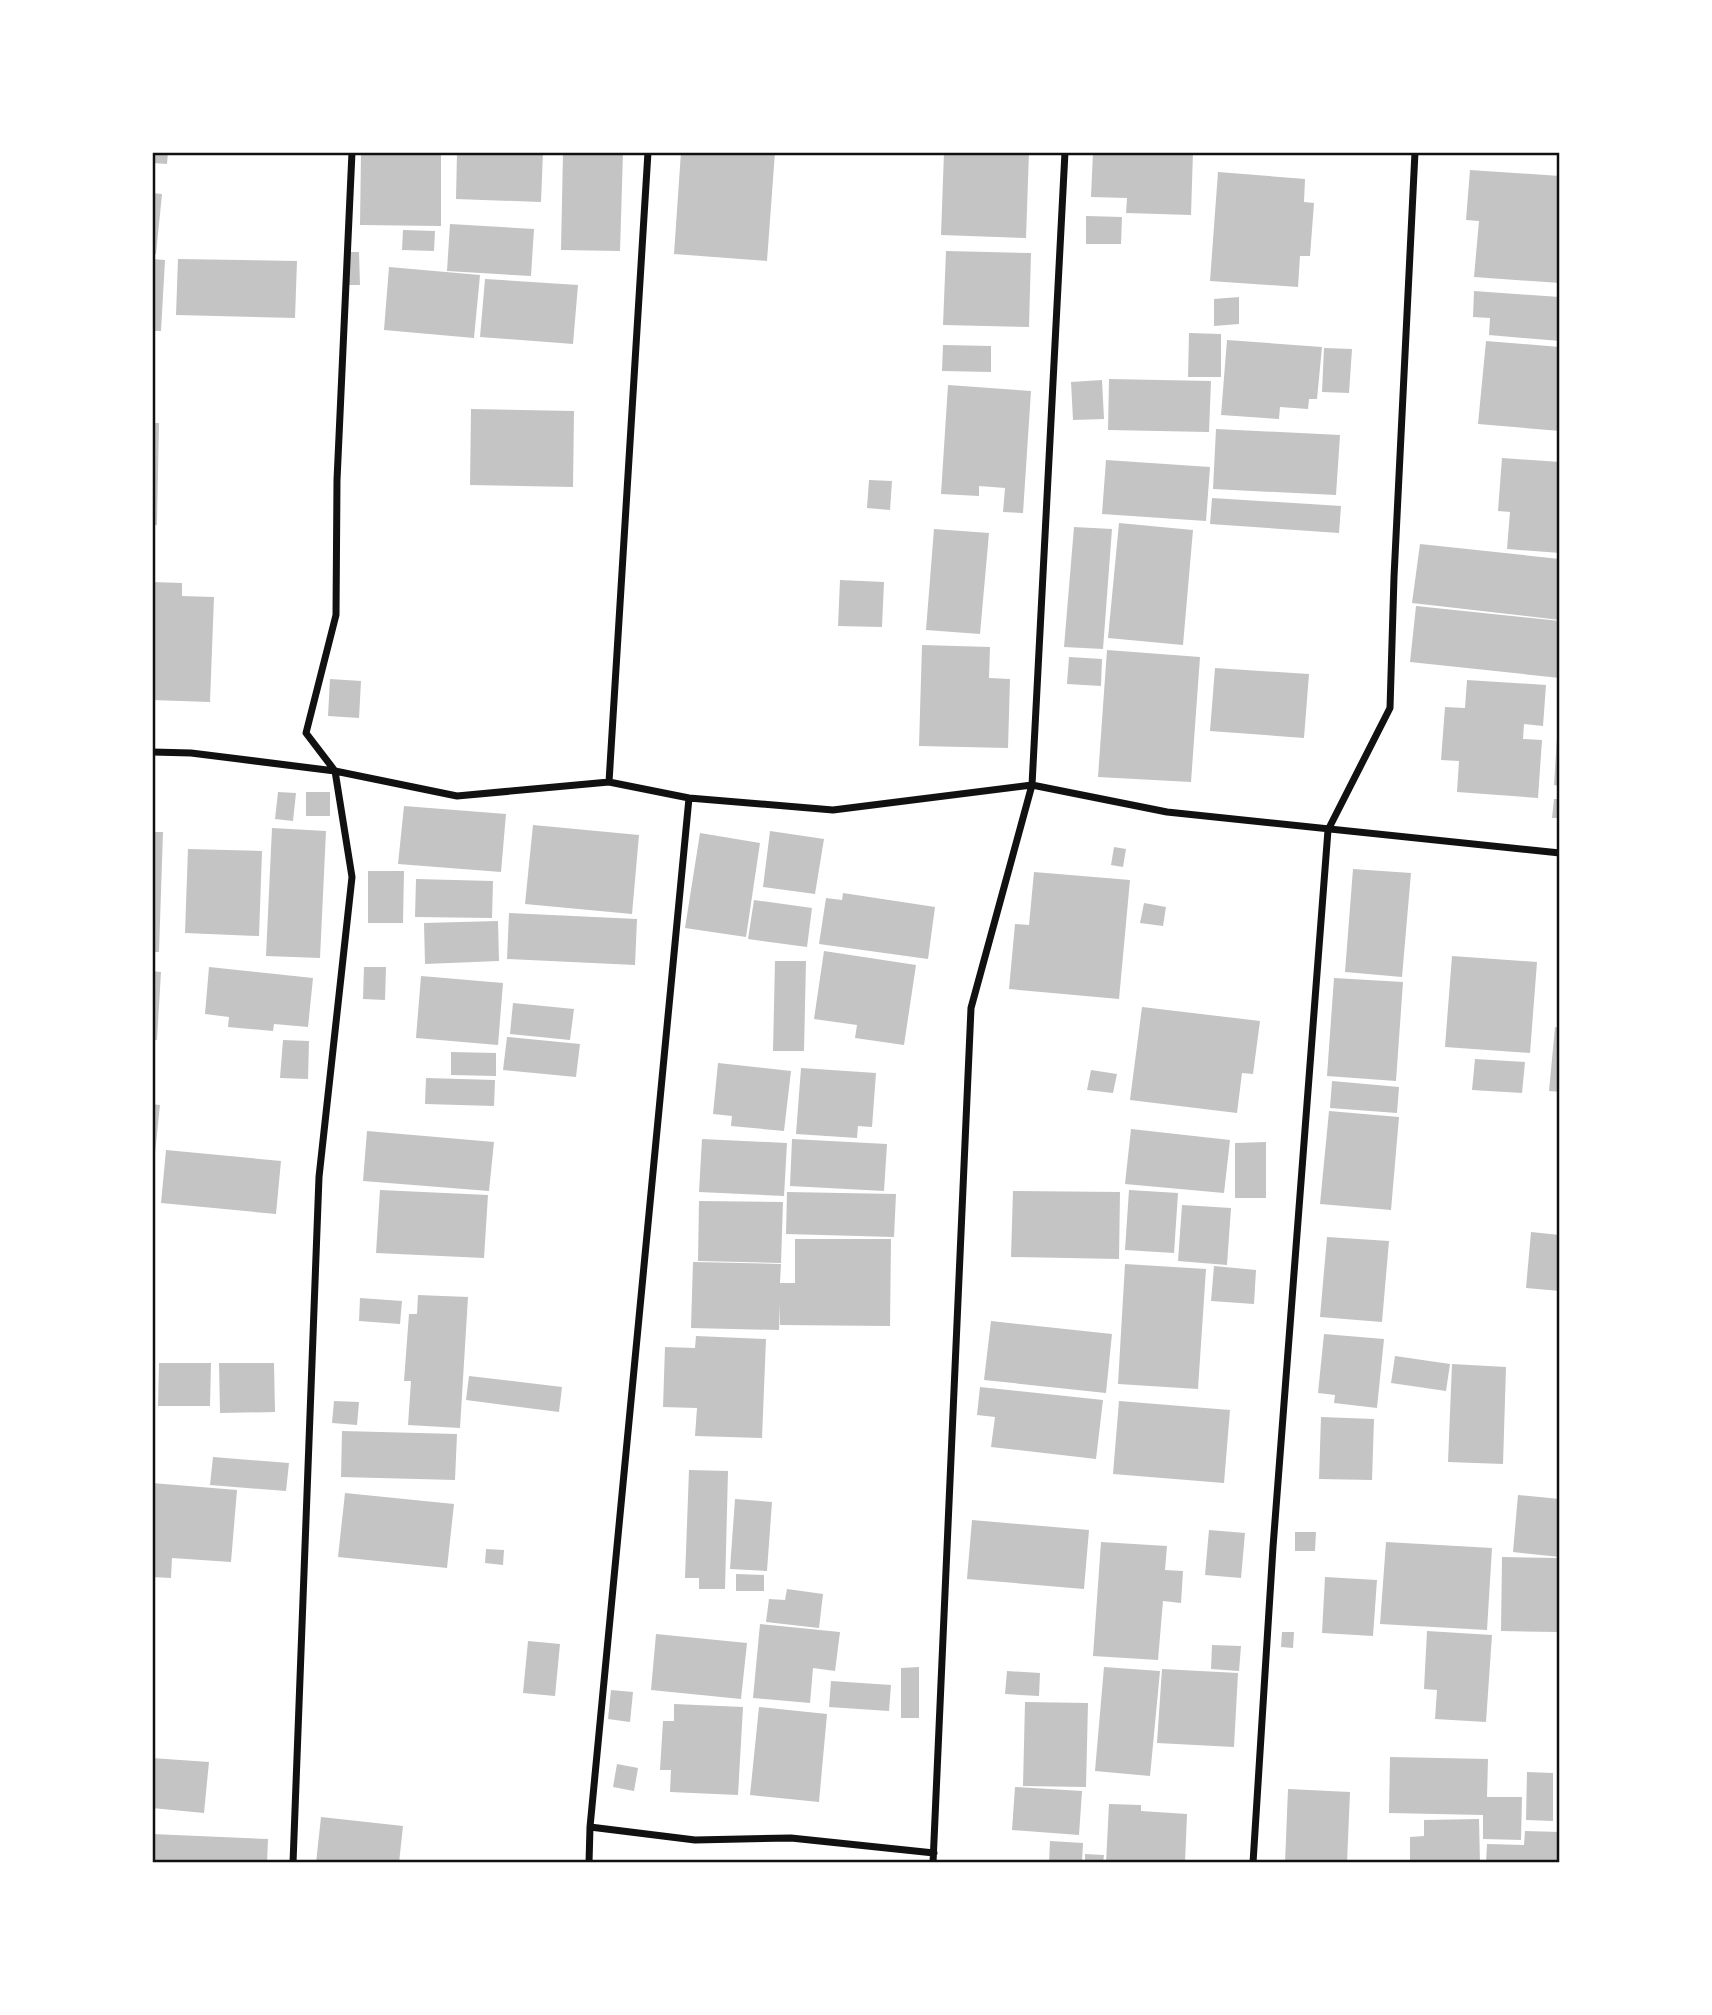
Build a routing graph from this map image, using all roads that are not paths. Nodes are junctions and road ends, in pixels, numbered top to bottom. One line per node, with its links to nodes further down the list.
1 (352, 152): 6 (street)
2 (648, 152): 7 (street)
3 (1065, 152): 8 (street)
4 (1415, 152): 10 (street)
5 (152, 752): 6 (street)
6 (335, 771): 7 (street); 14 (street)
7 (609, 782): 9 (street)
8 (1032, 785): 9 (street); 10 (street); 13 (street)
9 (690, 798): 12 (street)
10 (1328, 830): 11 (street); 17 (street)
11 (1560, 853)
12 (590, 1827): 13 (street); 15 (street)
13 (934, 1853): 16 (street)
14 (293, 1863)
15 (589, 1863)
16 (933, 1863)
17 (1253, 1863)

